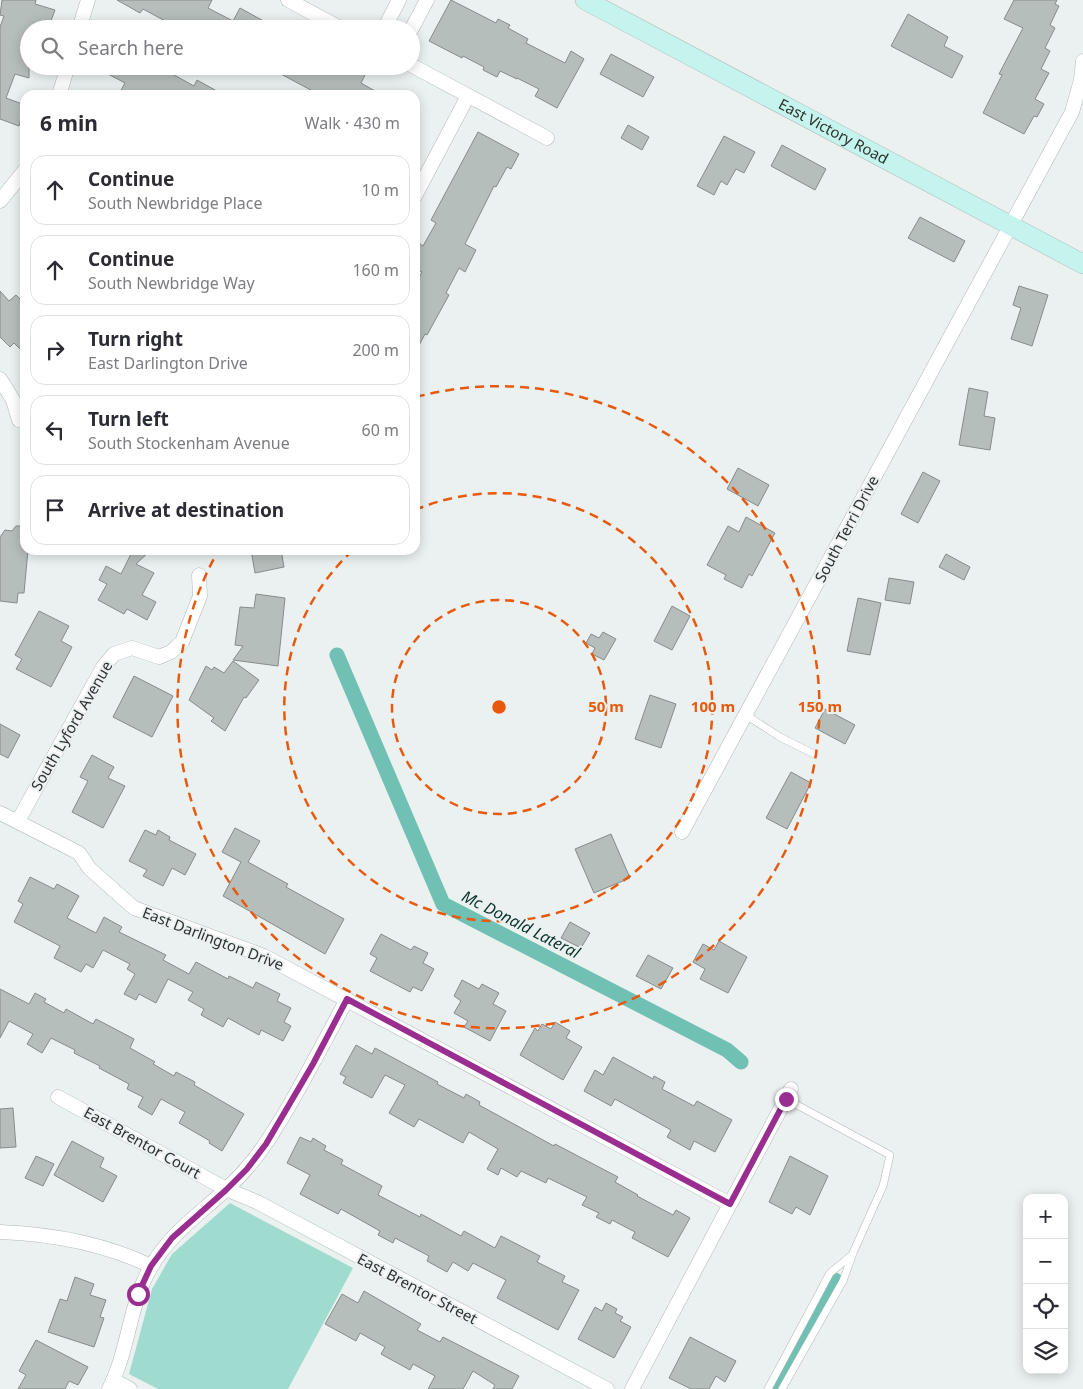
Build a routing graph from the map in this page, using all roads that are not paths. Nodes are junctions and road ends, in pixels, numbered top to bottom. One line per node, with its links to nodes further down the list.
1 (88, 0): 6 (street)
2 (288, 0): 7 (street)
3 (399, 0): 8 (street)
4 (427, 0): 9 (street)
5 (585, 0): 19 (main road, East Victory Road)
6 (82, 20)
7 (325, 20)
8 (389, 20)
9 (416, 20)
10 (1083, 61): 19 (street, South Terri Drive)
11 (420, 71): 14 (street)
12 (65, 75): 13 (street)
13 (60, 90)
14 (468, 96): 15 (street); 17 (street)
15 (547, 138)
16 (20, 176): 18 (street)
17 (420, 187)
18 (0, 201)
19 (1011, 226): 20 (main road, East Victory Road); 24 (street, South Terri Drive)
20 (1083, 264)
21 (0, 379): 22 (street)
22 (18, 420)
23 (200, 575): 27 (street, South Lyford Avenue)
24 (746, 715): 25 (lane); 28 (street, South Terri Drive)
25 (814, 754)
26 (0, 813): 27 (street, East Darlington Drive)
27 (18, 821): 29 (street, East Darlington Drive)
28 (682, 832)
29 (347, 999): 32 (street); 33 (street, East Darlington Drive)
30 (788, 1094): 33 (street); 35 (lane)
31 (58, 1097): 32 (street, East Brentor Court)
32 (226, 1190): 36 (street); 39 (street, East Brentor Street)
33 (730, 1204): 40 (street)
34 (0, 1232): 36 (street)
35 (852, 1255): 41 (lane); 42 (lane)
36 (151, 1266): 37 (street)
37 (111, 1385): 38 (street)
38 (130, 1389)
39 (607, 1389)
40 (632, 1389)
41 (768, 1389)
42 (782, 1389)

